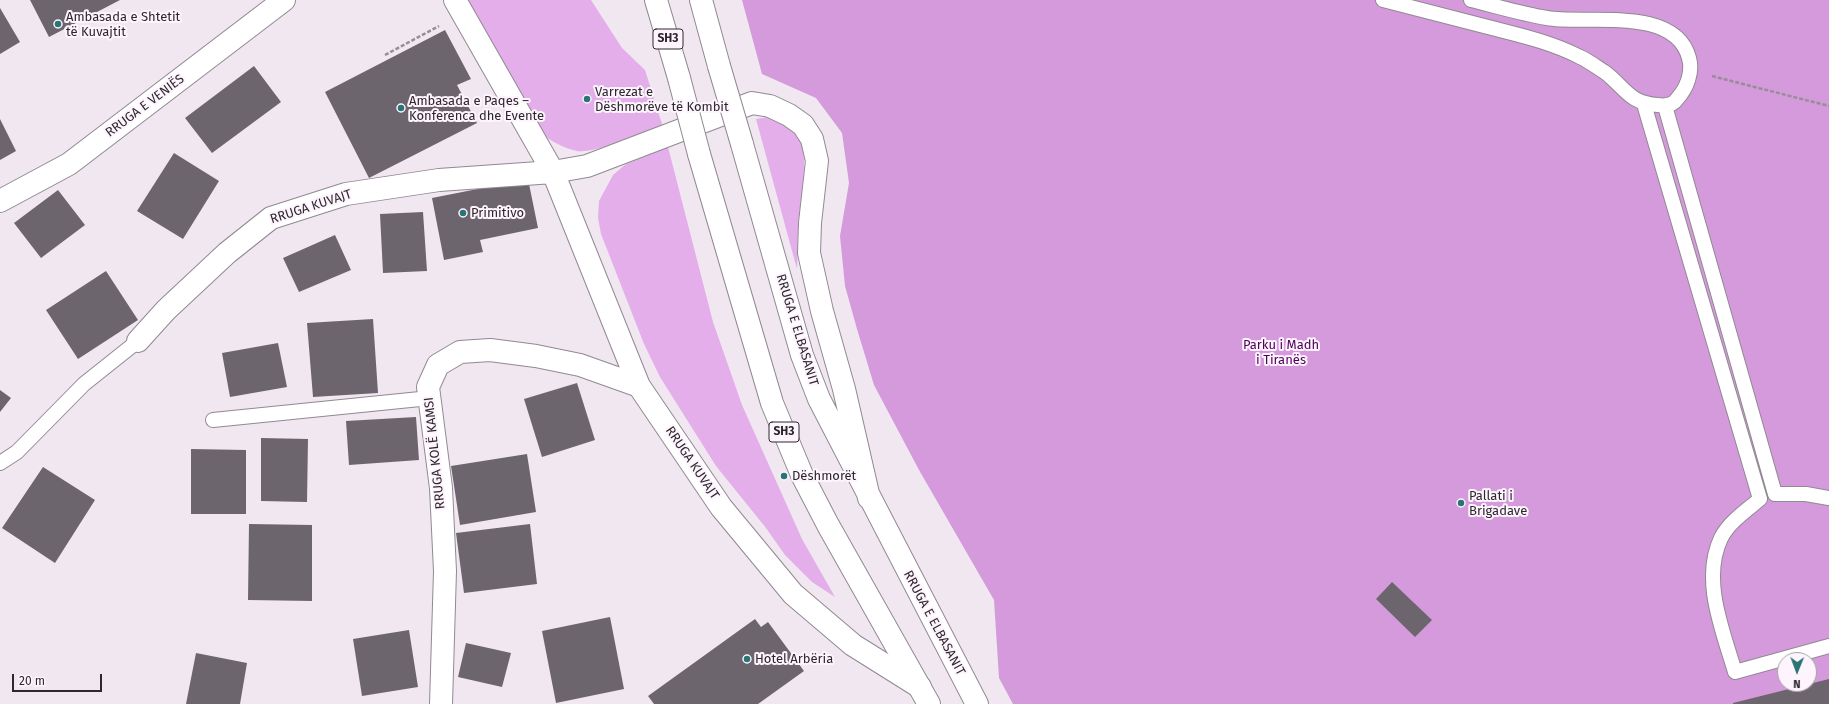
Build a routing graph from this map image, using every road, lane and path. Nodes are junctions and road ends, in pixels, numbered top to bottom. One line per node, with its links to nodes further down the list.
1 (284, 0): 13 (street, RRUGA E VENIËS)
2 (701, 0): 19 (street, RRUGA E ELBASANIT, bridge)
3 (1383, 0): 9 (lane)
4 (1471, 0): 8 (lane)
5 (655, 5): 22 (street, SH3, bridge)
6 (459, 7): 7 (path); 12 (street, RRUGA KUVAJT)
7 (385, 55)
8 (1690, 71): 10 (lane); 11 (path)
9 (1644, 104): 10 (lane); 21 (lane)
10 (1665, 106): 20 (lane)
11 (1829, 106)
12 (553, 172): 14 (street, RRUGA KUVAJT); 15 (street, RRUGA KUVAJT); 19 (street)
13 (0, 202)
14 (138, 341): 18 (lane)
15 (639, 386): 16 (street, RRUGA KOLË KAMSI); 22 (street, RRUGA KUVAJT)
16 (430, 398): 17 (lane); 23 (street, RRUGA KOLË KAMSI)
17 (213, 420)
18 (0, 463)
19 (870, 498): 24 (street, RRUGA E ELBASANIT)
20 (1829, 498)
21 (1829, 646)
22 (925, 696)
23 (441, 704)
24 (977, 704)

